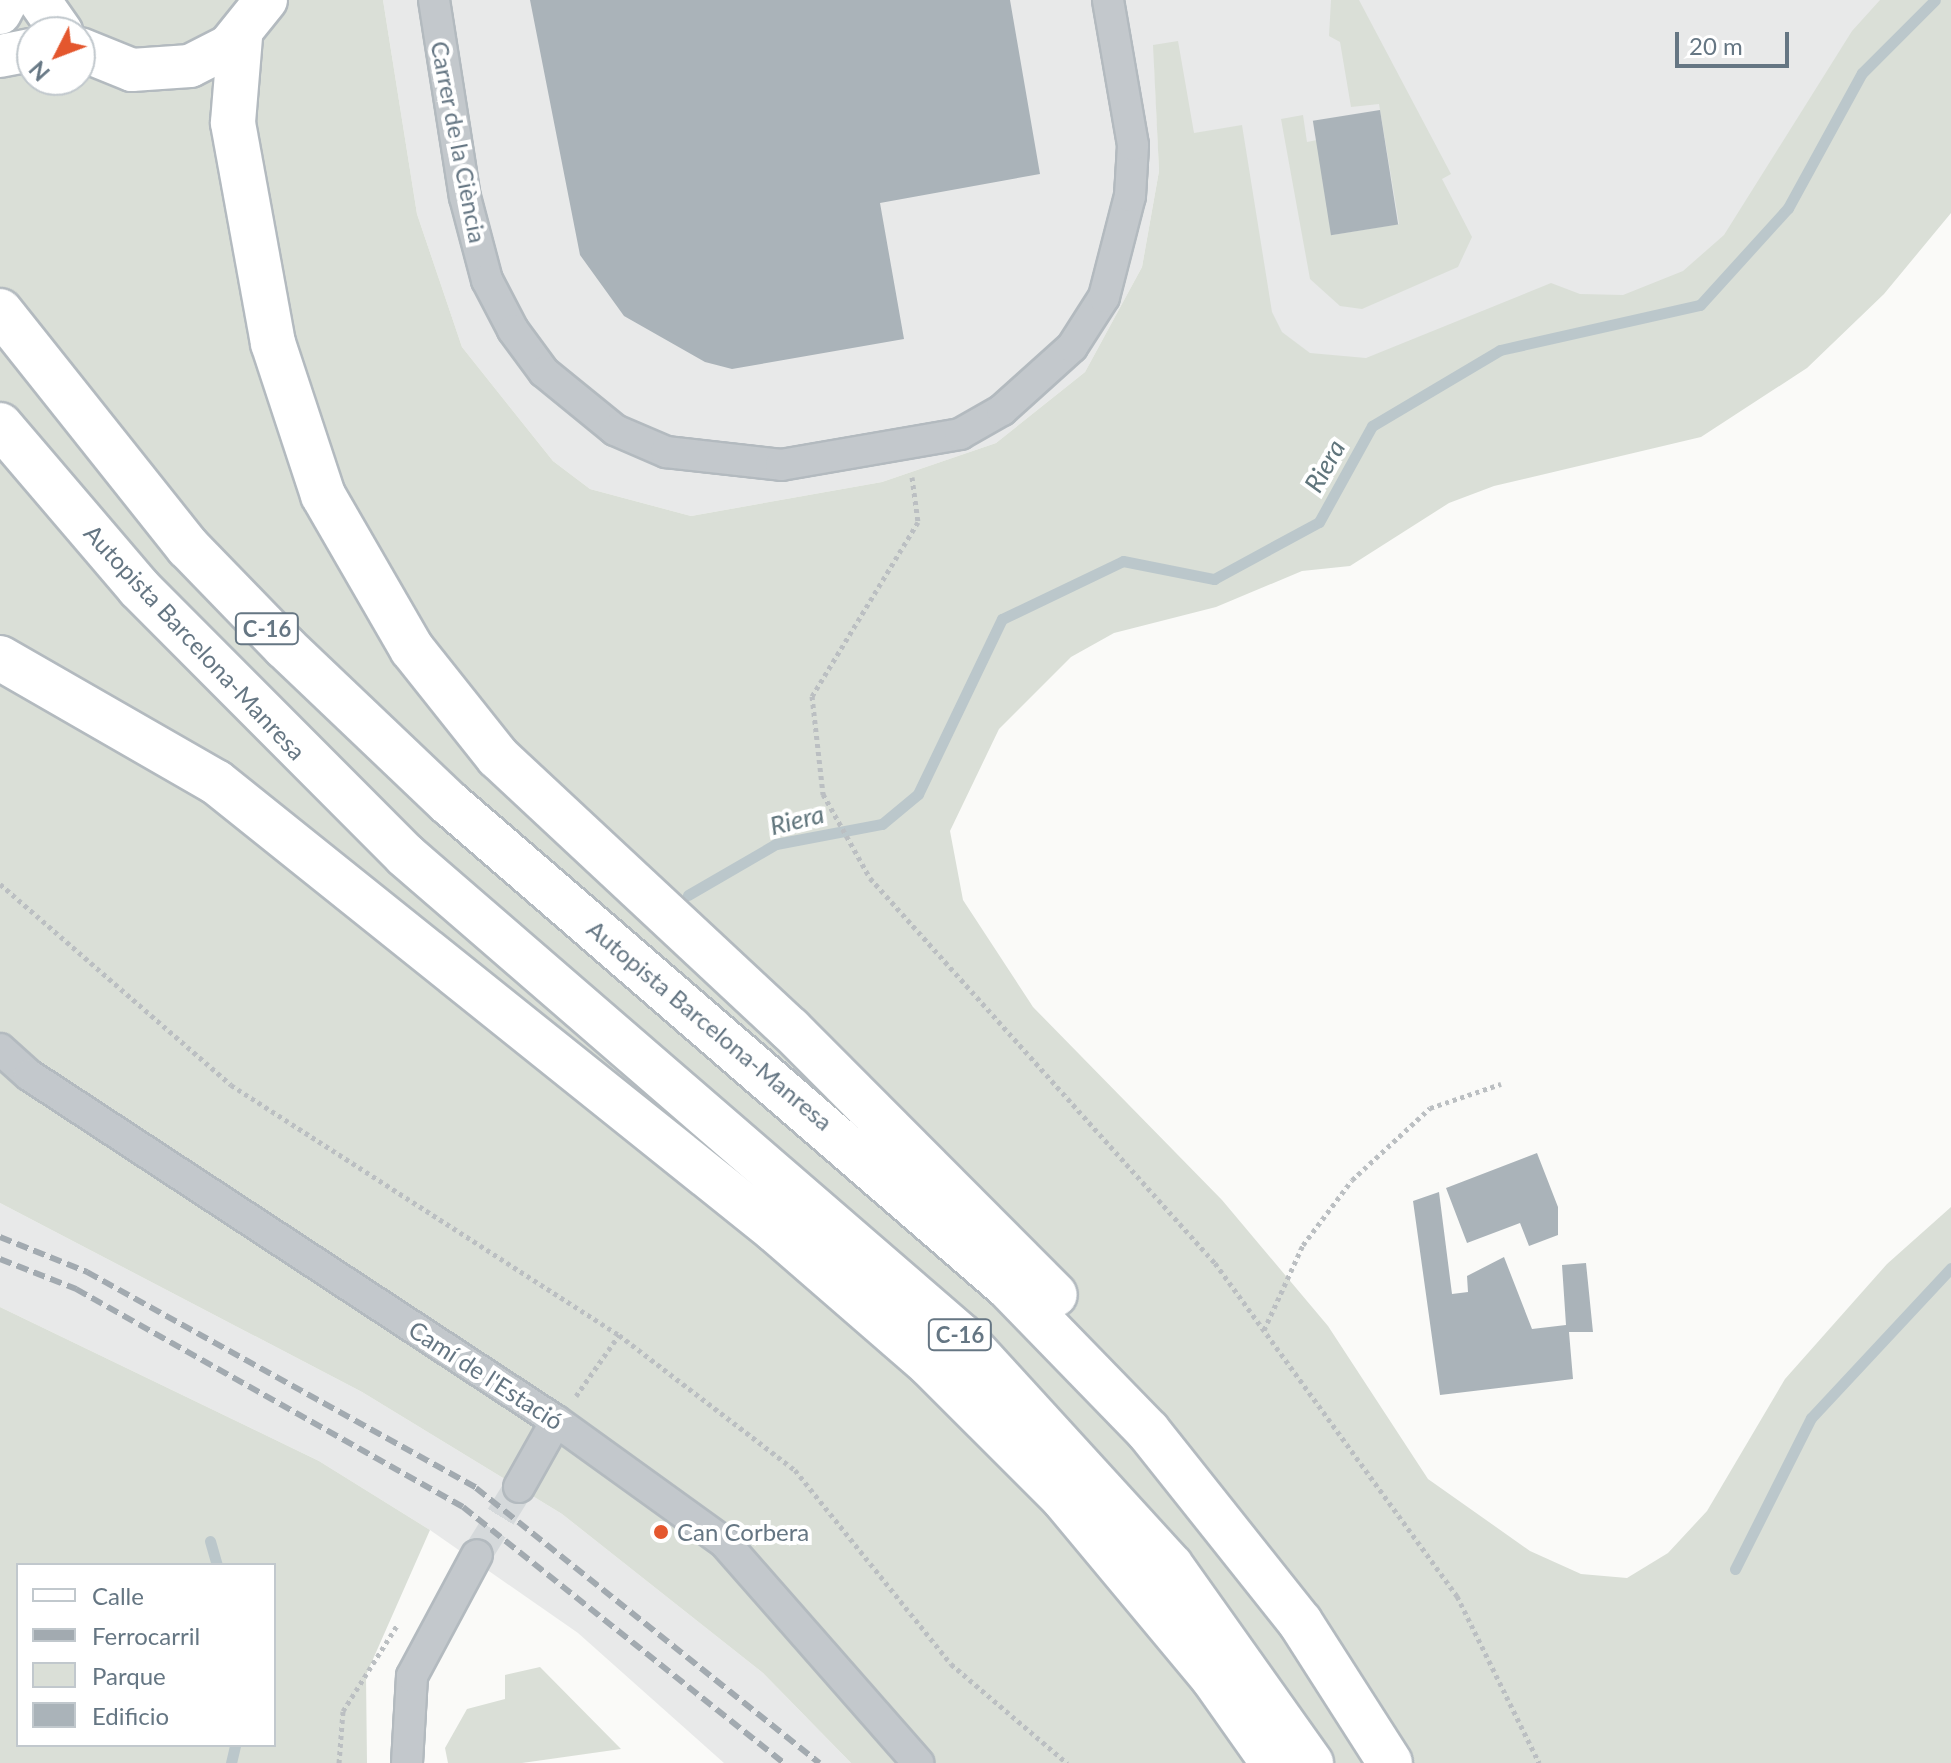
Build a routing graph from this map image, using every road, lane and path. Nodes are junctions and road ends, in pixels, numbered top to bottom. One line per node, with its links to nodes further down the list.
1 (7, 0): 6 (street)
2 (39, 0): 7 (street)
3 (266, 0): 8 (street)
4 (434, 0): 12 (street, Carrer de la Ciència)
5 (1108, 0): 12 (street, Carrer de la Ciència)
6 (0, 13)
7 (52, 16)
8 (240, 37): 9 (street); 21 (highway)
9 (96, 52)
10 (0, 311): 21 (highway, Autopista Barcelona-Manresa / C-16)
11 (0, 425): 27 (highway, Autopista Barcelona-Manresa / C-16)
12 (908, 448): 17 (path)
13 (0, 658): 26 (highway)
14 (0, 884): 18 (path)
15 (0, 1049): 19 (street, Camí de l'Estació)
16 (1501, 1084): 17 (path)
17 (1264, 1331): 29 (path)
18 (619, 1335): 19 (path); 25 (path)
19 (556, 1421): 20 (street); 24 (street, Camí de l'Estació)
20 (519, 1487)
21 (1225, 1522): 28 (highway, Autopista Barcelona-Manresa / C-16)
22 (477, 1555): 23 (street)
23 (407, 1763)
24 (918, 1763)
25 (1067, 1763)
26 (1273, 1763)
27 (1311, 1763)
28 (1390, 1763)
29 (1539, 1763)

